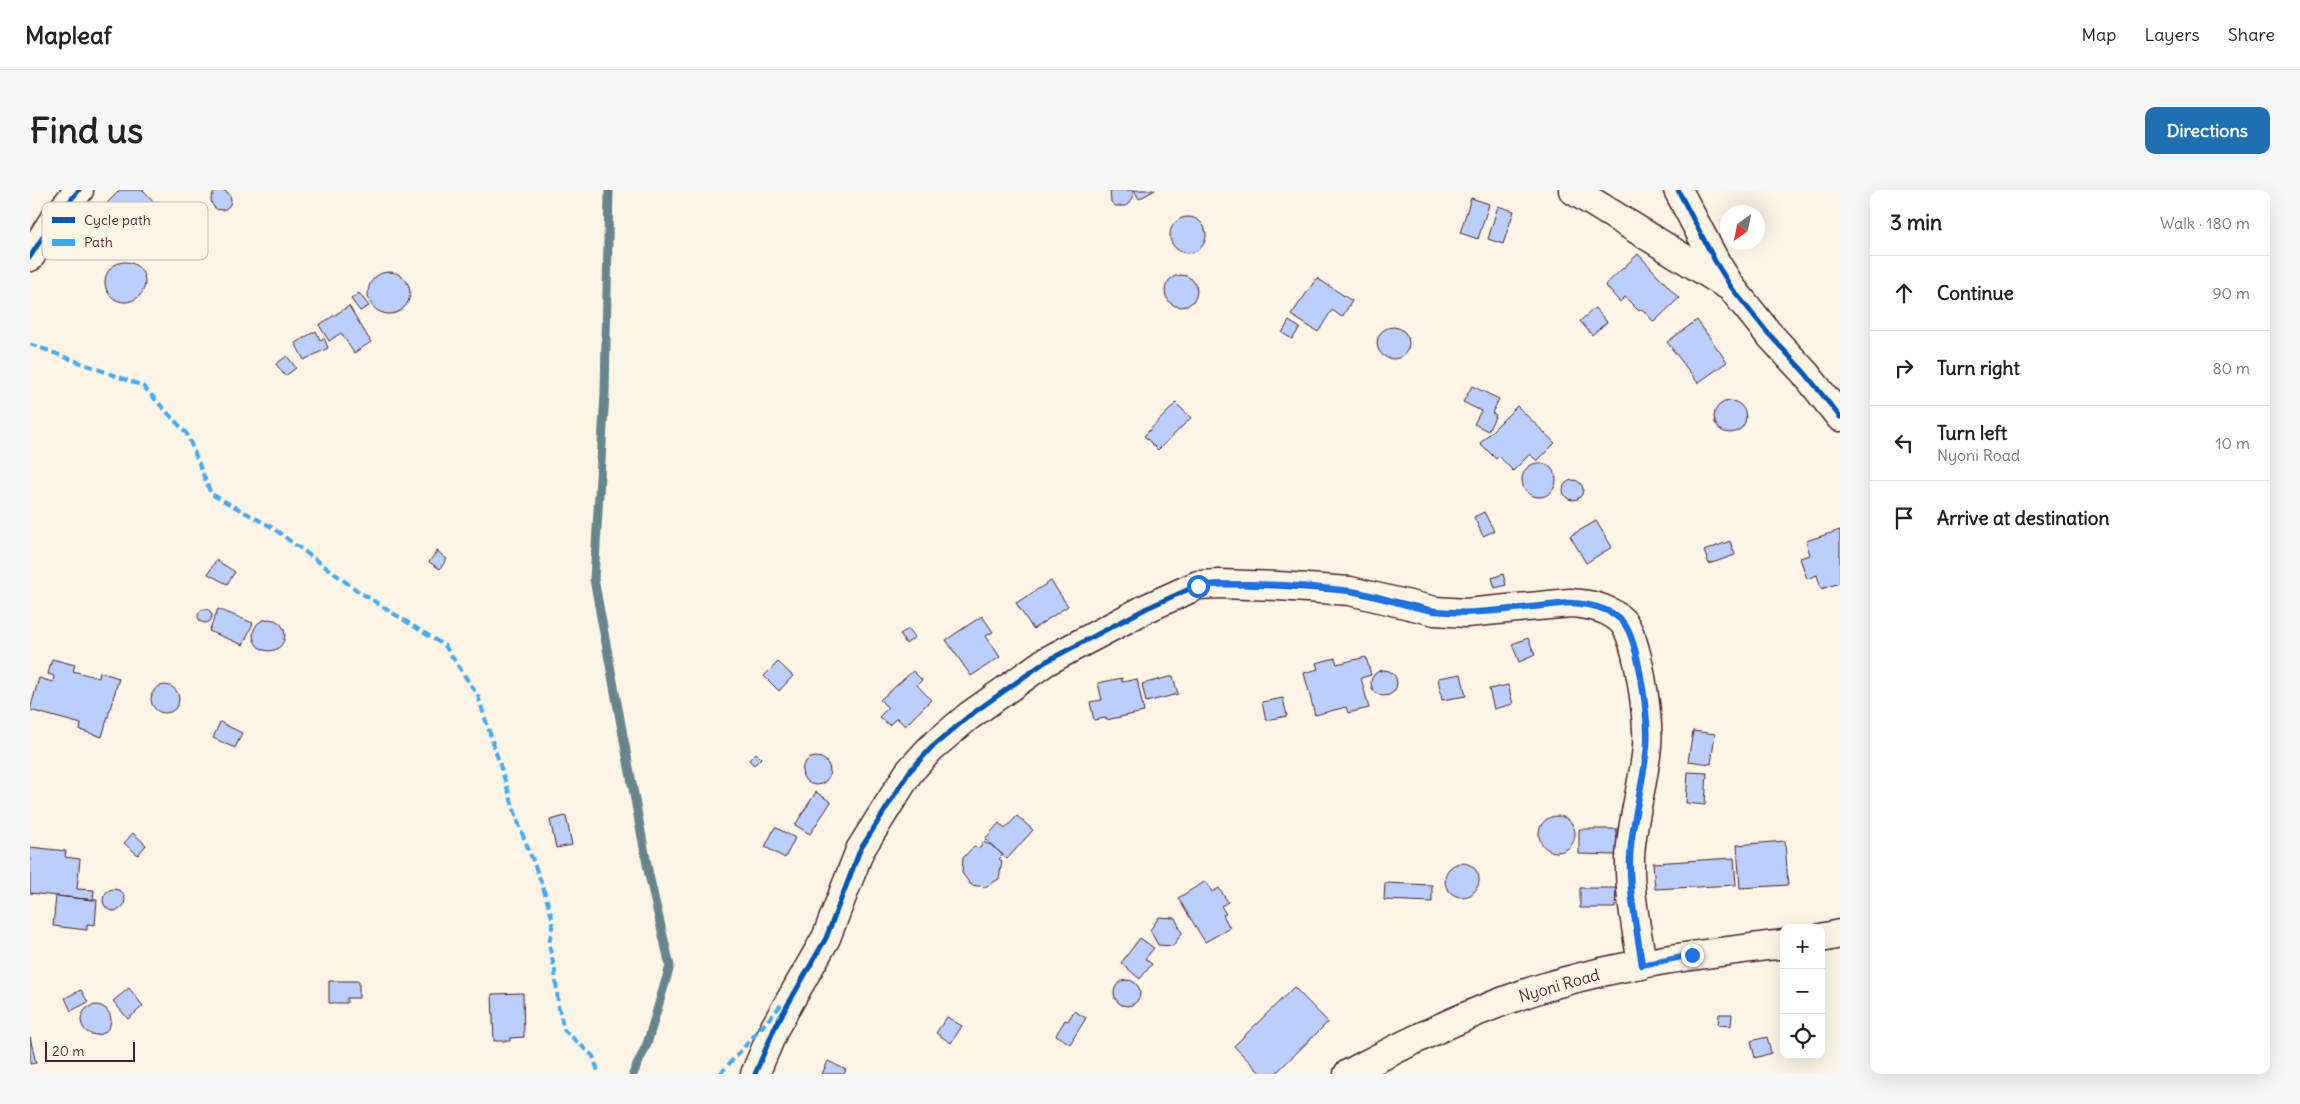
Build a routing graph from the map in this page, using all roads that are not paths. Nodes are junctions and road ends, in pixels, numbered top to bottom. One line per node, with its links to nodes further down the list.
1 (78, 190): 4 (street)
2 (1573, 190): 7 (street)
3 (1678, 190): 7 (street)
4 (68, 202)
5 (42, 238): 6 (street)
6 (30, 257)
7 (1731, 287): 8 (street)
8 (1840, 417)
9 (1840, 934): 10 (street)
10 (1825, 937)
11 (1780, 944): 12 (street, Nyoni Road)
12 (1642, 965): 13 (street); 14 (street, Nyoni Road)
13 (755, 1074)
14 (1348, 1074)

